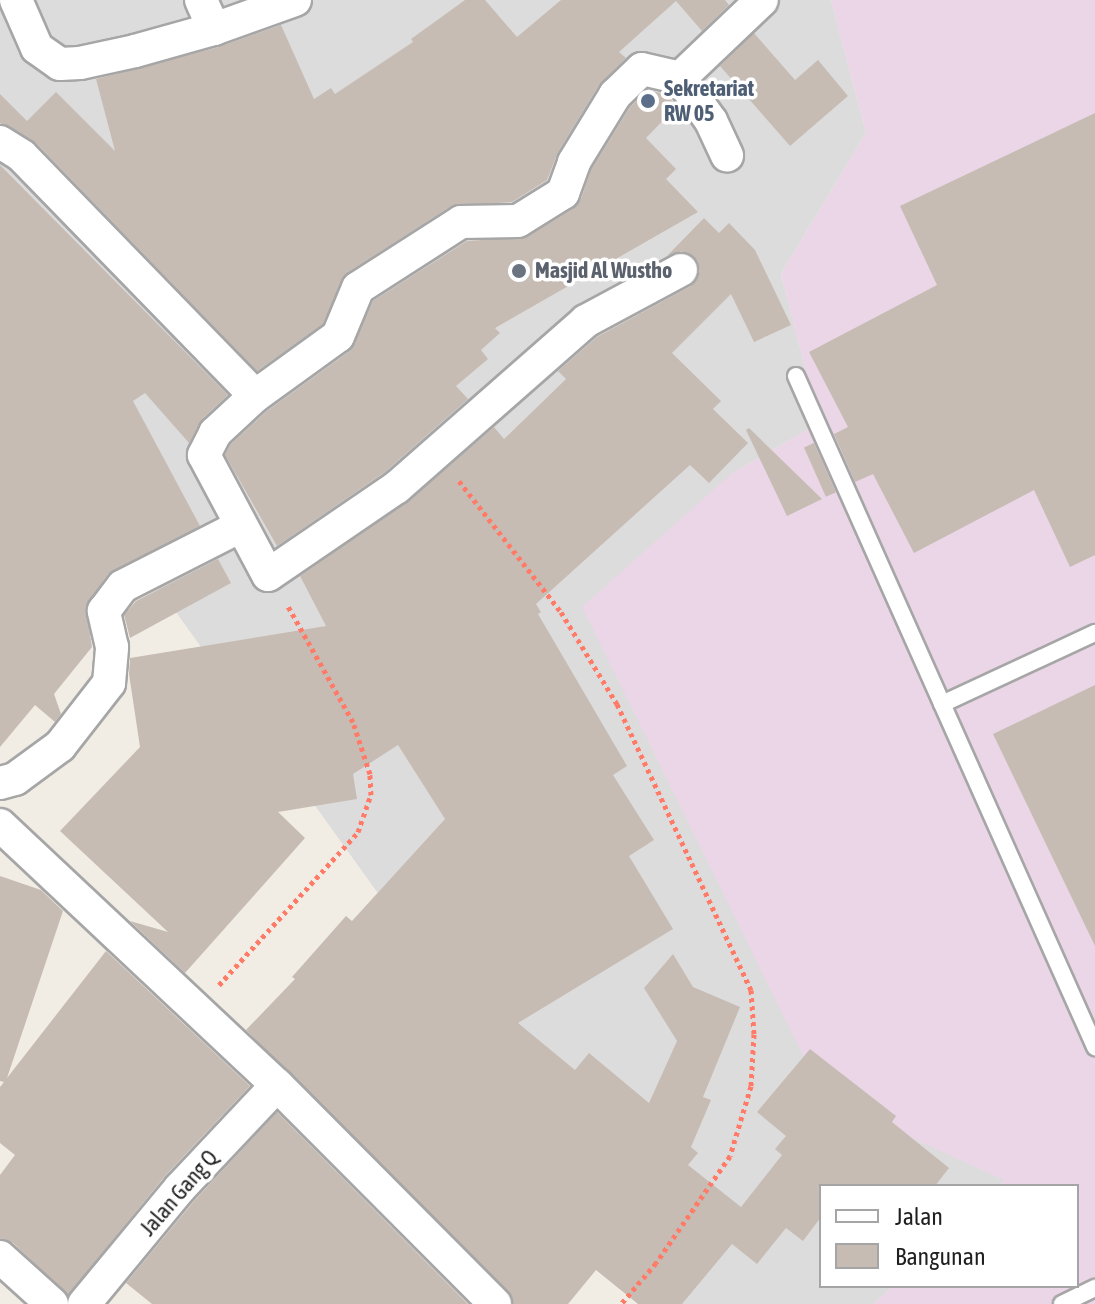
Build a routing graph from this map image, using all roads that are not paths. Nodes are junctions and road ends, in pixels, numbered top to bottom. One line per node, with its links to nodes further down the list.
1 (16, 0): 4 (street)
2 (295, 0): 4 (street)
3 (762, 0): 5 (street)
4 (207, 14)
5 (680, 78): 7 (street); 10 (street)
6 (0, 142): 10 (street)
7 (727, 156)
8 (681, 270): 11 (street)
9 (796, 376): 13 (lane)
10 (255, 396): 11 (street)
11 (239, 527): 14 (street)
12 (1095, 633): 13 (lane)
13 (942, 704): 16 (lane)
14 (0, 783)
15 (0, 825): 17 (street)
16 (1095, 1047)
17 (277, 1085): 21 (street, Jalan Gang Q); 22 (street)
18 (0, 1257): 20 (street)
19 (1095, 1288): 23 (lane)
20 (52, 1304)
21 (84, 1304)
22 (495, 1304)
23 (1062, 1304)

